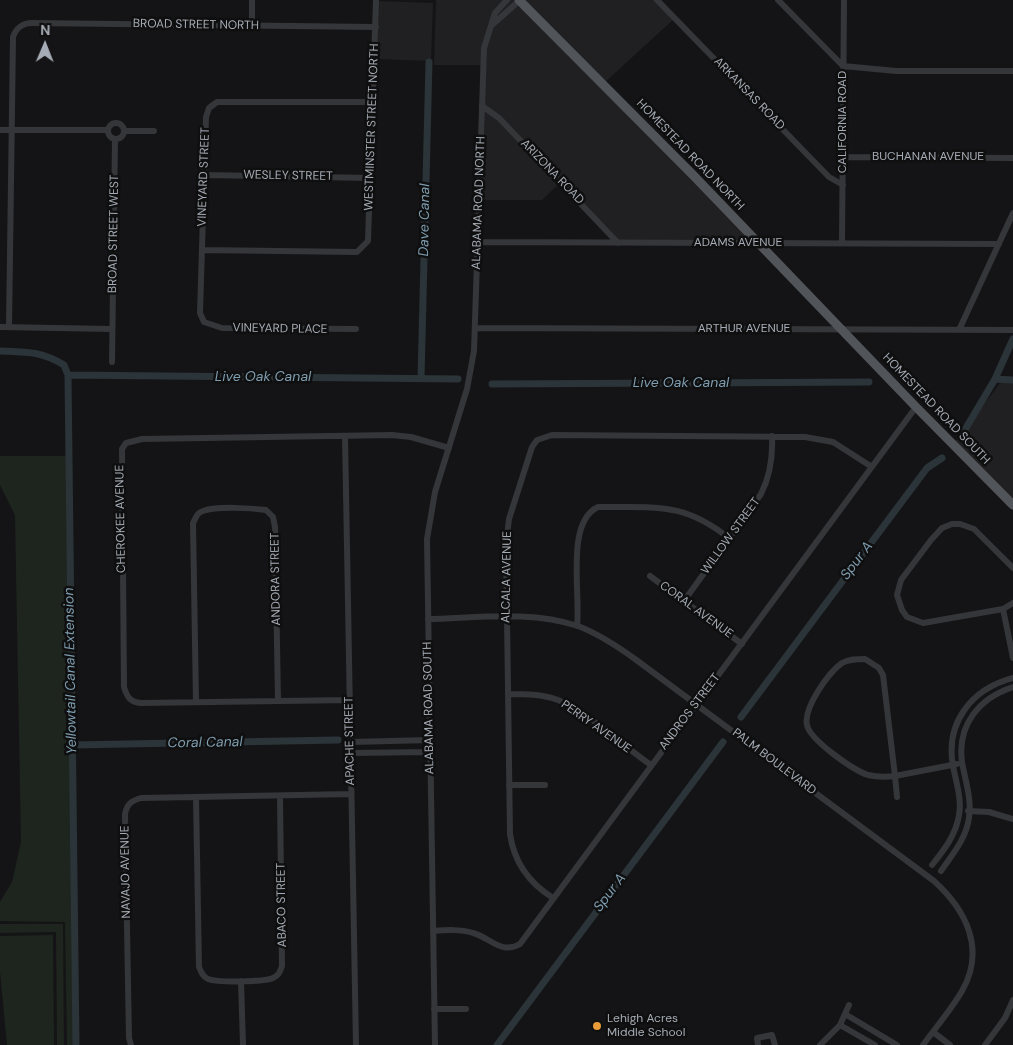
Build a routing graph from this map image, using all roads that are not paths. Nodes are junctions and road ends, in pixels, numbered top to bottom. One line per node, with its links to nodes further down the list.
1 (252, 0): 8 (street)
2 (376, 0): 9 (street, WESTMINSTER STREET NORTH)
3 (507, 0): 10 (street, ALABAMA ROAD NORTH)
4 (519, 0): 10 (street, ALABAMA ROAD NORTH); 29 (main road, HOMESTEAD ROAD NORTH)
5 (657, 0): 25 (street, ARKANSAS ROAD)
6 (778, 0): 11 (street)
7 (844, 0): 11 (street, CALIFORNIA ROAD)
8 (252, 26): 9 (street, BROAD STREET NORTH); 16 (street, BROAD STREET NORTH)
9 (376, 27): 13 (street, WESTMINSTER STREET NORTH)
10 (490, 28): 14 (street, ALABAMA ROAD NORTH)
11 (843, 66): 12 (street); 21 (street, CALIFORNIA ROAD)
12 (1013, 71)
13 (373, 102): 23 (street, VINEYARD STREET); 24 (street, WESTMINSTER STREET NORTH)
14 (482, 106): 27 (street, ALABAMA ROAD NORTH); 28 (street, ARIZONA ROAD)
15 (0, 130): 16 (street)
16 (12, 130): 17 (street); 35 (street)
17 (107, 130): 18 (street); 20 (street)
18 (124, 131): 19 (street); 20 (street)
19 (154, 132)
20 (116, 139): 37 (street, BROAD STREET WEST)
21 (843, 157): 22 (street, BUCHANAN AVENUE); 25 (street, CALIFORNIA ROAD)
22 (1013, 158)
23 (204, 175): 24 (street, WESLEY STREET); 32 (street, VINEYARD STREET)
24 (370, 178): 32 (street, WESTMINSTER STREET NORTH)
25 (843, 185): 30 (street, CALIFORNIA ROAD)
26 (1013, 213): 31 (street)
27 (478, 242): 28 (street, ADAMS AVENUE); 36 (street, ALABAMA ROAD NORTH)
28 (618, 243): 29 (street, ADAMS AVENUE)
29 (758, 243): 30 (street, ADAMS AVENUE); 39 (main road, HOMESTEAD ROAD NORTH)
30 (842, 243): 31 (street, ADAMS AVENUE)
31 (999, 244): 40 (street)
32 (202, 250): 33 (street, VINEYARD STREET)
33 (204, 322): 38 (street, VINEYARD PLACE)
34 (0, 327): 35 (street)
35 (9, 327): 37 (street)
36 (475, 328): 39 (street, ARTHUR AVENUE); 43 (street, ALABAMA ROAD NORTH)
37 (112, 329): 42 (street, BROAD STREET WEST)
38 (356, 329)
39 (842, 329): 40 (street, ARTHUR AVENUE); 44 (main road, HOMESTEAD ROAD SOUTH)
40 (959, 330): 41 (street, ARTHUR AVENUE)
41 (1011, 330)
42 (112, 362)
43 (470, 377): 47 (street, ALABAMA ROAD SOUTH)
44 (916, 407): 48 (street, ANDROS STREET); 49 (main road, HOMESTEAD ROAD SOUTH)
45 (345, 436): 47 (street, CHEROKEE AVENUE); 64 (street, APACHE STREET); 66 (street, CHEROKEE AVENUE)
46 (772, 436): 48 (street, ALCALA AVENUE); 50 (street, WILLOW STREET); 56 (street, ALCALA AVENUE)
47 (449, 448): 57 (street, ALABAMA ROAD SOUTH)
48 (872, 467): 59 (street, ANDROS STREET)
49 (1013, 505)
50 (730, 539): 53 (street, WILLOW STREET); 58 (street)
51 (1013, 568): 55 (street)
52 (650, 576): 53 (street, CORAL AVENUE)
53 (684, 601): 59 (street, CORAL AVENUE)
54 (1013, 604): 55 (street)
55 (1003, 609): 60 (street)
56 (506, 618): 57 (street, PALM BOULEVARD); 58 (street, PALM BOULEVARD); 63 (street, ALCALA AVENUE)
57 (428, 619): 68 (street, ALABAMA ROAD SOUTH)
58 (578, 626): 67 (street, PALM BOULEVARD)
59 (742, 644): 67 (street, ANDROS STREET)
60 (1013, 658)
61 (1013, 678): 74 (street)
62 (1013, 688): 72 (street)
63 (508, 694): 73 (street, PERRY AVENUE); 76 (street, ALCALA AVENUE)
64 (350, 700): 65 (street, CHEROKEE AVENUE); 69 (street, APACHE STREET)
65 (278, 701): 66 (street, CHEROKEE AVENUE); 66 (street, ANDORA STREET)
66 (196, 702)
67 (696, 705): 73 (street, ANDROS STREET); 98 (street, PALM BOULEVARD)
68 (430, 740): 69 (street); 70 (street, ALABAMA ROAD SOUTH)
69 (350, 742): 71 (street, APACHE STREET)
70 (430, 752): 71 (street); 90 (street, ALABAMA ROAD SOUTH)
71 (351, 753): 78 (street, APACHE STREET)
72 (962, 764): 74 (street); 83 (street)
73 (651, 765): 89 (street, ANDROS STREET)
74 (953, 765): 75 (street); 82 (street)
75 (895, 776): 75 (street); 80 (street)
76 (509, 785): 77 (street); 89 (street, ALCALA AVENUE)
77 (545, 785)
78 (351, 794): 79 (street, NAVAJO AVENUE); 101 (street, APACHE STREET)
79 (280, 796): 81 (street, NAVAJO AVENUE); 91 (street, ABACO STREET)
80 (897, 797)
81 (196, 798): 91 (street, ABACO STREET); 99 (street, NAVAJO AVENUE)
82 (960, 810): 83 (street); 85 (street)
83 (970, 811): 84 (street); 86 (street)
84 (1013, 819)
85 (944, 850): 86 (street); 87 (street)
86 (952, 855): 88 (street)
87 (932, 865)
88 (940, 871)
89 (553, 898): 90 (street, ANDROS STREET)
90 (433, 931): 94 (street, ALABAMA ROAD SOUTH)
91 (241, 981): 100 (street)
92 (1013, 1000): 110 (street)
93 (849, 1005): 96 (street)
94 (434, 1009): 95 (street); 102 (street, ALABAMA ROAD SOUTH)
95 (466, 1009)
96 (845, 1014): 97 (street); 107 (street)
97 (840, 1025): 105 (street); 106 (street)
98 (933, 1032): 108 (street, PALM BOULEVARD); 109 (street)
99 (132, 1045)
100 (242, 1045)
101 (356, 1045)
102 (435, 1045)
103 (758, 1045): 104 (street)
104 (775, 1045)
105 (820, 1045)
106 (875, 1045)
107 (897, 1045)
108 (923, 1045)
109 (950, 1045)
110 (985, 1045)

